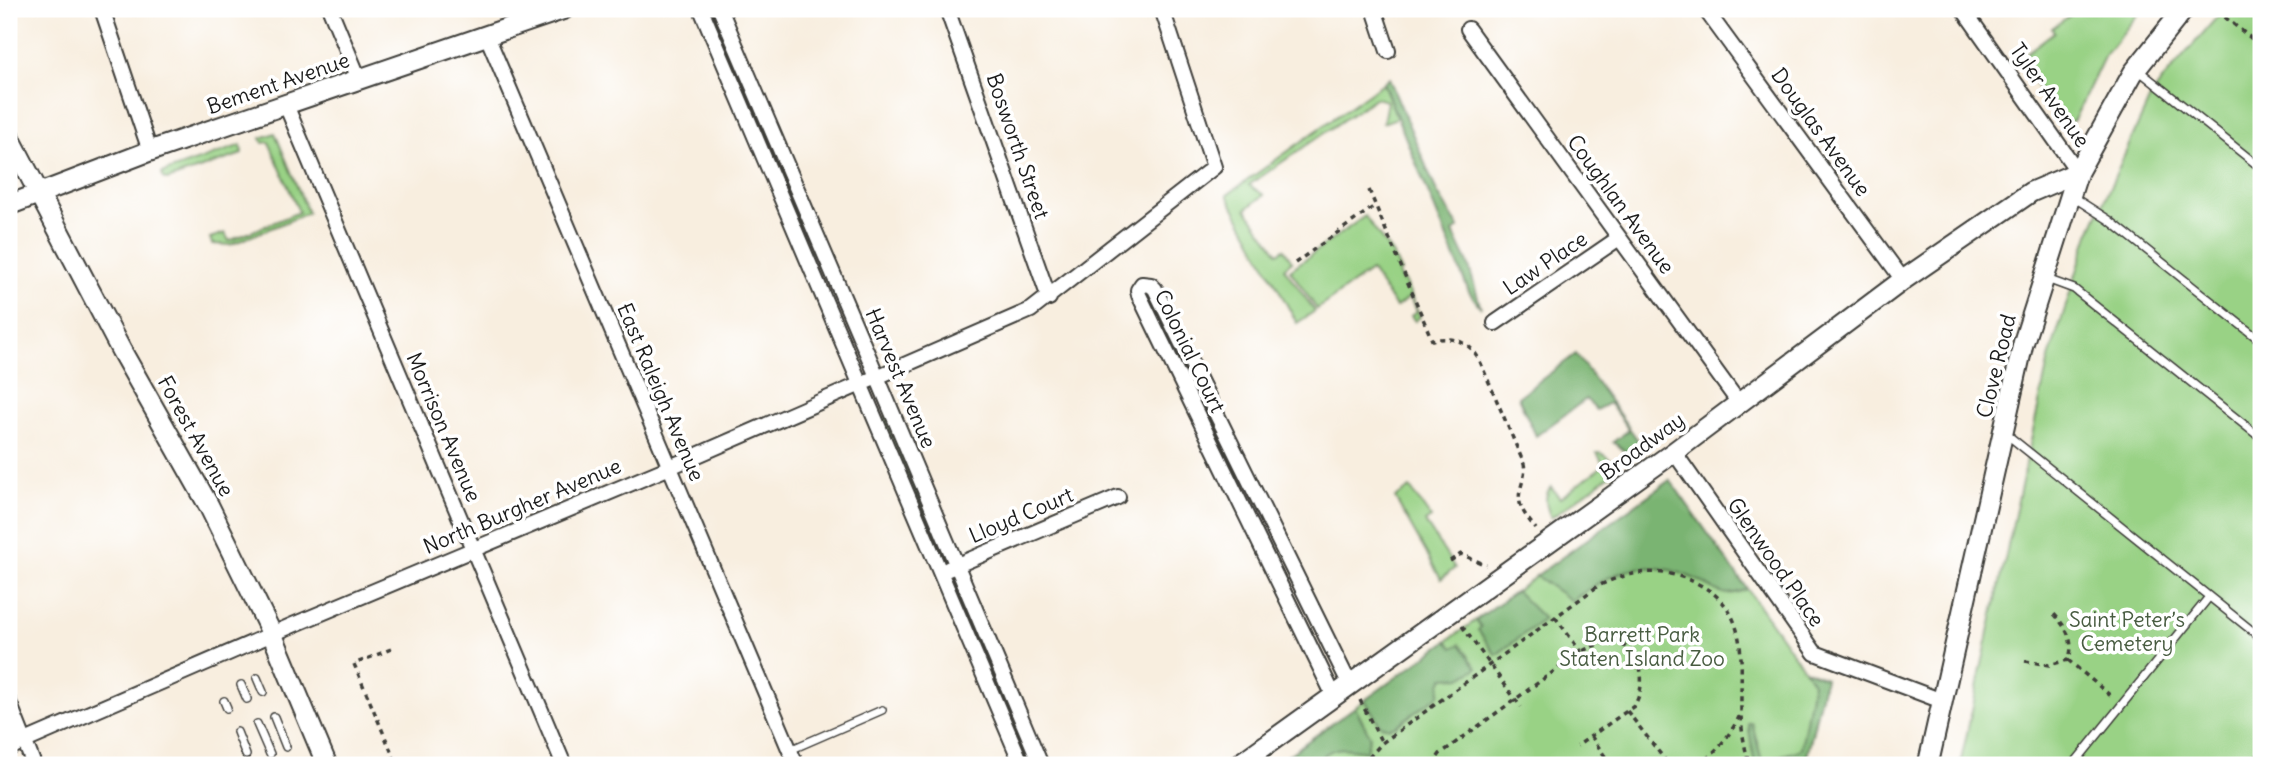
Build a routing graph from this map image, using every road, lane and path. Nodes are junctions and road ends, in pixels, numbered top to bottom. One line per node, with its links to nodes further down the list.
1 (102, 9): 24 (street)
2 (330, 9): 19 (street)
3 (564, 9): 13 (street, Bement Avenue)
4 (701, 9): 22 (street, Harvest Avenue)
5 (720, 9): 21 (street, Harvest Avenue)
6 (947, 9): 38 (street, Bosworth Street)
7 (1162, 9): 38 (street, North Burgher Avenue)
8 (1374, 9): 17 (street)
9 (1704, 9): 37 (street, Douglas Avenue)
10 (1963, 9): 26 (street, Tyler Avenue)
11 (2183, 9): 18 (street, Clove Road)
12 (2217, 10): 16 (path)
13 (543, 12): 15 (street, Bement Avenue)
14 (1468, 29): 32 (street, Coughlan Avenue)
15 (487, 36): 19 (street, Bement Avenue); 49 (street, East Raleigh Avenue)
16 (2261, 46)
17 (1388, 51)
18 (2136, 68): 25 (lane); 26 (street, Clove Road)
19 (359, 79): 20 (street, Bement Avenue)
20 (286, 105): 24 (street, Bement Avenue); 52 (street, Morrison Avenue)
21 (767, 119): 22 (lane); 33 (street, Harvest Avenue)
22 (751, 126): 34 (street, Harvest Avenue)
23 (9, 136): 28 (street, Forest Avenue)
24 (149, 151): 28 (street, Bement Avenue)
25 (2261, 168)
26 (2078, 172): 29 (street, Clove Road); 37 (street, Broadway)
27 (1369, 190): 31 (path)
28 (38, 192): 30 (street, Bement Avenue); 63 (street, Forest Avenue)
29 (2070, 196): 36 (street, Clove Road); 40 (lane)
30 (9, 205)
31 (1376, 205): 35 (path); 51 (path)
32 (1619, 238): 39 (street, Law Place); 43 (street, Coughlan Avenue)
33 (821, 245): 34 (lane); 41 (street, Harvest Avenue)
34 (805, 253): 42 (street, Harvest Avenue)
35 (1295, 263)
36 (2044, 278): 44 (street, Clove Road); 45 (lane)
37 (1903, 280): 43 (street, Broadway)
38 (1049, 298): 41 (street, North Burgher Avenue)
39 (1495, 323)
40 (2261, 341)
41 (877, 377): 42 (street, North Burgher Avenue); 56 (street, Harvest Avenue)
42 (860, 384): 49 (street, North Burgher Avenue); 58 (street, Harvest Avenue)
43 (1739, 403): 48 (street, Broadway)
44 (2003, 432): 59 (lane); 78 (street, Clove Road)
45 (2261, 438)
46 (1229, 440): 47 (lane); 47 (street, Colonial Court); 53 (street, Colonial Court)
47 (1214, 448): 55 (street, Colonial Court)
48 (1674, 452): 75 (street, Broadway); 78 (street, Glenwood Place)
49 (670, 467): 52 (street, North Burgher Avenue); 94 (street, East Raleigh Avenue)
50 (1118, 497): 56 (street, Lloyd Court)
51 (1537, 531)
52 (473, 550): 63 (street, North Burgher Avenue); 102 (street, Morrison Avenue)
53 (1286, 556): 55 (lane); 75 (street, Colonial Court)
54 (1450, 561): 57 (path)
55 (1270, 564): 75 (street, Colonial Court)
56 (957, 565): 58 (street, Lloyd Court); 67 (street, Harvest Avenue)
57 (1488, 566)
58 (940, 572): 71 (street, Harvest Avenue)
59 (2209, 597): 64 (lane); 80 (lane)
60 (2054, 614): 68 (path)
61 (1555, 617): 66 (path); 70 (path); 84 (path)
62 (1461, 624): 70 (path)
63 (272, 634): 89 (street, North Burgher Avenue); 100 (street, Forest Avenue)
64 (2261, 638)
65 (391, 649): 101 (path)
66 (1581, 652): 77 (path); 83 (path)
67 (996, 660): 71 (lane); 105 (street, Harvest Avenue)
68 (2068, 660): 69 (path); 80 (path)
69 (2025, 662)
70 (1490, 664): 77 (path); 90 (path)
71 (980, 667): 104 (street, Harvest Avenue)
72 (257, 678): 74 (lane)
73 (241, 685): 76 (lane)
74 (263, 692)
75 (1348, 693): 90 (path); 106 (street, Broadway)
76 (247, 699)
77 (1516, 699): 81 (path); 108 (path)
78 (1942, 701): 114 (street, Clove Road)
79 (9, 702): 89 (street)
80 (2122, 705): 115 (lane)
81 (1521, 707)
82 (882, 710): 94 (lane)
83 (1627, 711): 88 (path); 110 (path)
84 (1741, 713): 98 (path); 113 (path)
85 (274, 717): 92 (lane)
86 (257, 724): 95 (lane)
87 (237, 732): 96 (lane)
88 (1591, 736): 91 (path); 109 (path)
89 (24, 741): 93 (street, North Burgher Avenue); 99 (street)
90 (1382, 743): 107 (path)
91 (1577, 746)
92 (286, 747)
93 (9, 748)
94 (790, 751): 103 (street, East Raleigh Avenue)
95 (270, 754)
96 (246, 755)
97 (2261, 756): 116 (lane)
98 (1707, 759): 111 (path); 112 (path)
99 (34, 765)
100 (327, 765)
101 (397, 765)
102 (564, 765)
103 (796, 765)
104 (1021, 765)
105 (1041, 765)
106 (1238, 765)
107 (1362, 765)
108 (1432, 765)
109 (1611, 765)
110 (1669, 765)
111 (1698, 765)
112 (1727, 765)
113 (1749, 765)
114 (1928, 765)
115 (2073, 765)
116 (2254, 765)

